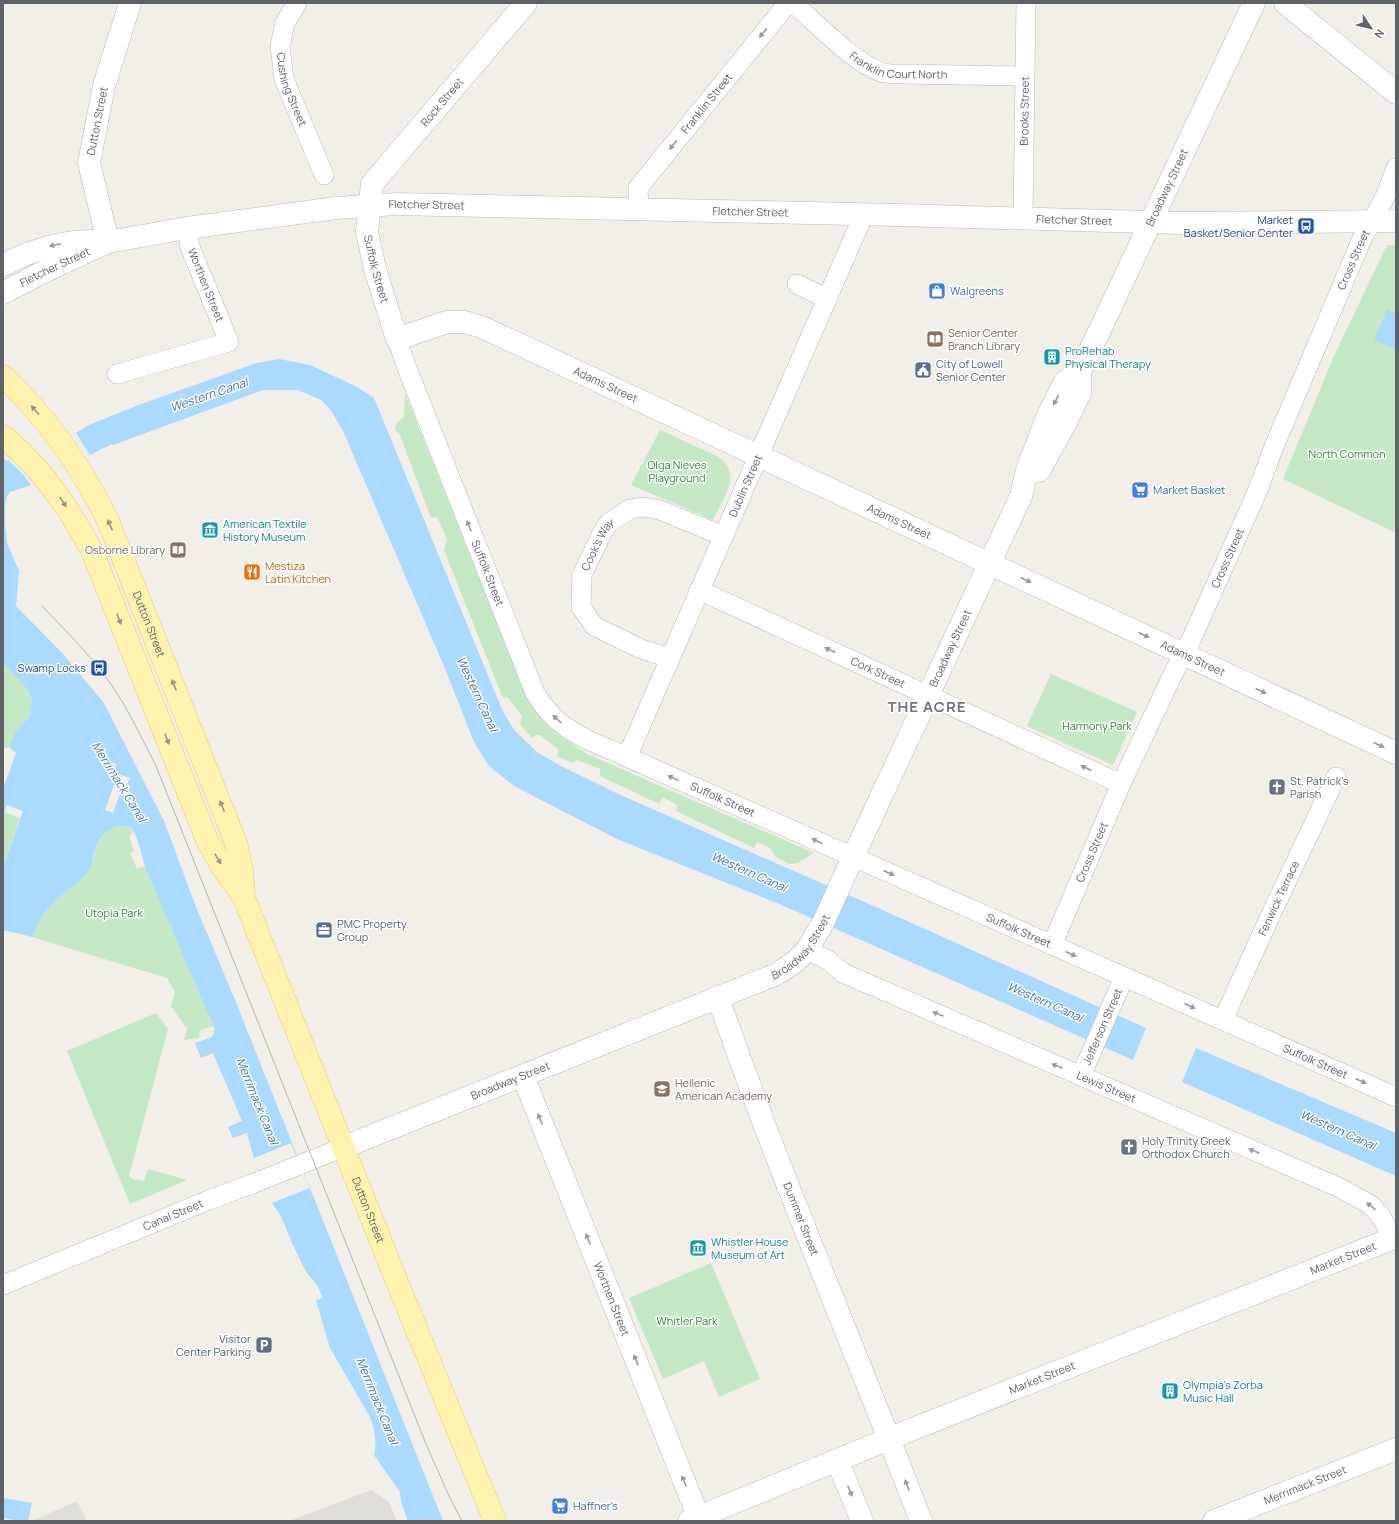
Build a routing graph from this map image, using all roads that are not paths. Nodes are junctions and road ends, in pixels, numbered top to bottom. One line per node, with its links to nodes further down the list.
1 (130, 3): 21 (main road, Dutton Street)
2 (297, 3): 12 (street, Cushing Street)
3 (526, 3): 13 (main road, Rock Street)
4 (788, 3): 14 (street, Franklin Street, one-way to 14)
5 (793, 3): 9 (street, Franklin Court North)
6 (1026, 3): 9 (street, Brooks Street)
7 (1254, 3): 19 (main road, Broadway Street)
8 (1285, 3): 10 (main road)
9 (1024, 76): 16 (street, Brooks Street)
10 (1396, 92)
11 (1396, 168): 17 (street, Cross Street)
12 (324, 175)
13 (369, 206): 14 (main road, Fletcher Street); 20 (main road, Fletcher Street); 26 (main road, Suffolk Street)
14 (638, 210): 15 (main road, Fletcher Street)
15 (864, 214): 16 (main road, Fletcher Street); 25 (street, Dublin Street)
16 (1023, 218): 19 (main road, Fletcher Street)
17 (1372, 221): 18 (main road, Fletcher Street); 19 (main road, Fletcher Street); 34 (street, Cross Street)
18 (1396, 221)
19 (1151, 223): 32 (main road, Broadway Street)
20 (186, 228): 21 (main road, Fletcher Street); 27 (street, Worthen Street)
21 (108, 242): 22 (main road, Fletcher Street, one-way to 22); 24 (main road, Fletcher Street)
22 (3, 265)
23 (798, 284): 25 (street)
24 (3, 294)
25 (827, 299): 30 (street, Dublin Street)
26 (397, 339): 30 (main road, Adams Street); 38 (street, Suffolk Street, one-way to 26)
27 (117, 374)
28 (3, 376): 42 (main road, Dutton Street, one-way to 28)
29 (3, 436): 42 (main road, Dutton Street, one-way to 42)
30 (758, 456): 31 (street, Dublin Street); 32 (main road, Adams Street)
31 (723, 536): 33 (street, Dublin Street); 35 (street, Cook's Way)
32 (990, 564): 34 (main road, Adams Street, one-way to 34); 36 (main road, Broadway Street)
33 (699, 590): 35 (street, Dublin Street); 36 (street, Cork Street, one-way to 33)
34 (1183, 654): 37 (main road, Adams Street, one-way to 37); 40 (street, Cross Street)
35 (670, 658): 38 (street, Dublin Street)
36 (929, 695): 40 (street, Cork Street, one-way to 36); 41 (main road, Broadway Street)
37 (1396, 753)
38 (627, 757): 41 (street, Suffolk Street, one-way to 38)
39 (1336, 777): 47 (street, Fenwick Terrace)
40 (1121, 784): 44 (street, Cross Street)
41 (853, 857): 43 (main road, Broadway Street); 44 (street, Suffolk Street, one-way to 44)
42 (244, 898): 51 (main road, Dutton Street)
43 (811, 944): 46 (main road, Broadway Street); 49 (street, Lewis Street, one-way to 43)
44 (1052, 945): 45 (street, Suffolk Street, one-way to 45)
45 (1124, 977): 47 (street, Suffolk Street, one-way to 47); 49 (street, Jefferson Street)
46 (718, 997): 48 (main road, Broadway Street); 54 (main road, Dummer Street)
47 (1223, 1020): 50 (street, Suffolk Street, one-way to 50)
48 (523, 1076): 51 (main road, Broadway Street); 57 (main road, Worthen Street, one-way to 48)
49 (1080, 1076): 52 (street, Lewis Street, one-way to 49)
50 (1396, 1097)
51 (344, 1147): 53 (street, Canal Street); 58 (main road, Dutton Street)
52 (1394, 1237): 54 (main road, Market Street)
53 (3, 1285)
54 (889, 1439): 56 (main road, Market Street); 60 (main road, Dummer Street, one-way to 54)
55 (1396, 1449): 61 (main road, Merrimack Street)
56 (837, 1460): 57 (main road, Market Street); 59 (main road, one-way to 59)
57 (696, 1520)
58 (495, 1521)
59 (862, 1521)
60 (921, 1521)
61 (1214, 1521)

